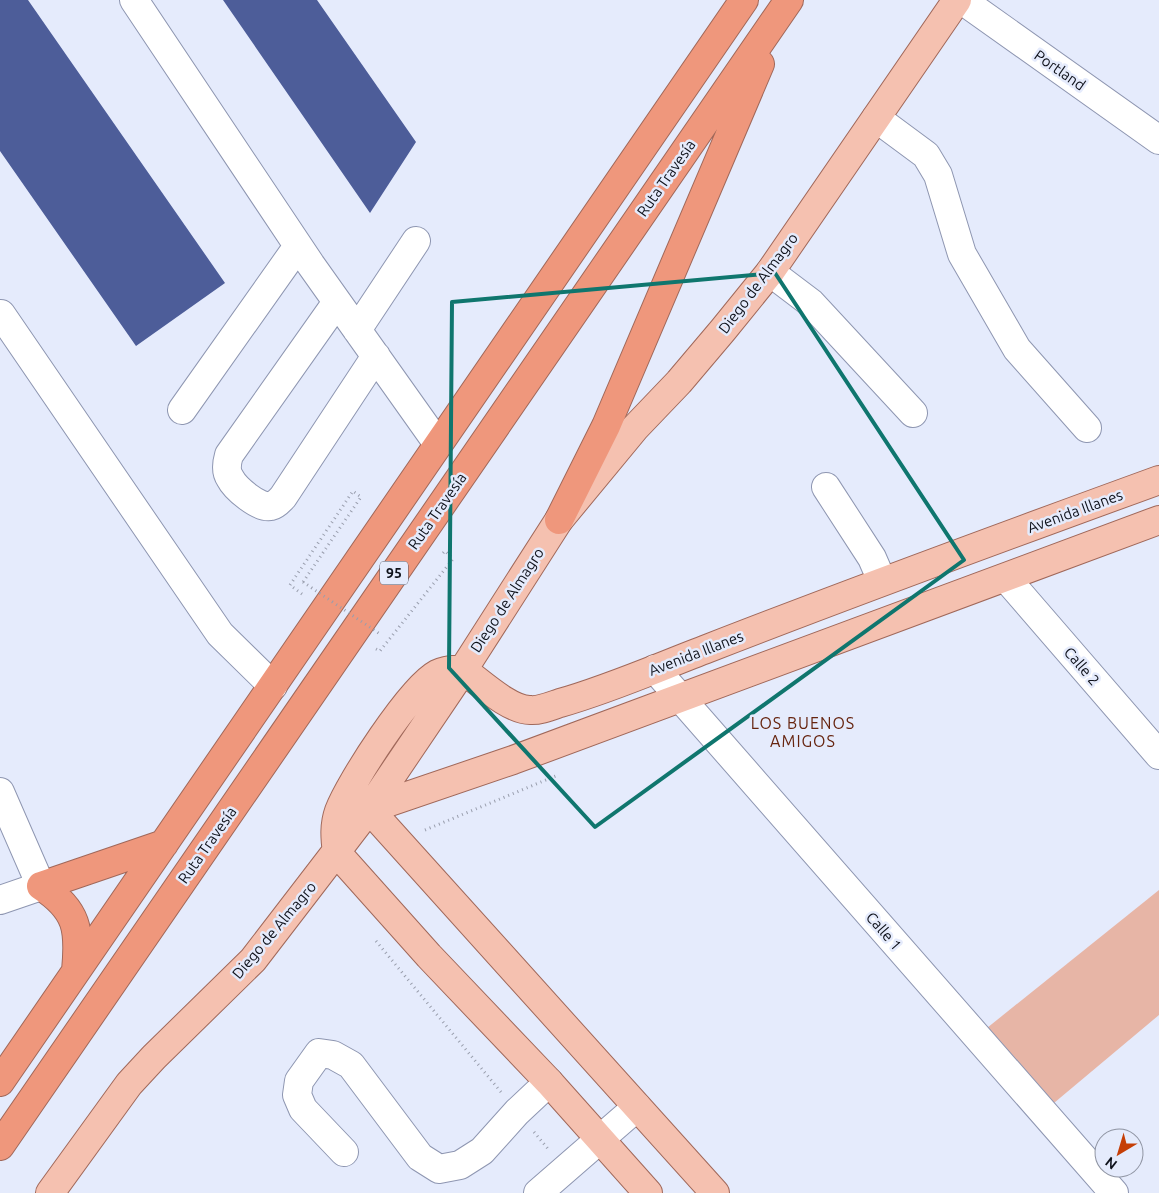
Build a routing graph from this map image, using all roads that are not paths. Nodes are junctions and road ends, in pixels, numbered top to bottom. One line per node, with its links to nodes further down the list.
1 (134, 0): 9 (street)
2 (744, 0): 18 (highway, 95)
3 (790, 0): 21 (highway); 41 (highway, Ruta Travesía / 95)
4 (957, 0): 6 (main road, Diego de Almagro)
5 (962, 0): 7 (street, Portland)
6 (876, 118): 10 (main road, Diego de Almagro); 17 (street)
7 (1159, 140)
8 (416, 241): 13 (street)
9 (298, 246): 11 (street); 15 (street)
10 (770, 272): 16 (street); 21 (main road, Diego de Almagro)
11 (338, 302): 13 (street); 14 (street)
12 (1, 314): 27 (street)
13 (357, 330): 14 (street)
14 (376, 356): 18 (street)
15 (182, 410)
16 (913, 414)
17 (1087, 428)
18 (438, 444): 27 (highway, 95)
19 (1159, 480): 24 (main road, Avenida Illanes)
20 (826, 488): 24 (street)
21 (559, 520): 26 (main road, Diego de Almagro)
22 (1159, 520): 23 (main road)
23 (1006, 578): 28 (main road); 29 (street, Calle 2)
24 (882, 581): 25 (main road, Avenida Illanes)
25 (655, 669): 26 (main road, Avenida Illanes); 28 (street, Calle 1)
26 (463, 670): 31 (main road, Diego de Almagro); 33 (main road)
27 (273, 686): 32 (highway, 95)
28 (680, 698): 31 (main road); 47 (street, Calle 1)
29 (1159, 754)
30 (0, 792): 34 (street)
31 (370, 810): 33 (main road, Diego de Almagro); 39 (main road)
32 (164, 844): 34 (highway); 36 (highway, 95)
33 (337, 853): 38 (main road); 43 (main road, Diego de Almagro)
34 (41, 886): 35 (street); 36 (highway)
35 (0, 900)
36 (76, 971): 37 (highway, 95)
37 (0, 1082)
38 (549, 1082): 40 (main road); 42 (street)
39 (637, 1107): 40 (street); 46 (main road)
40 (600, 1139): 44 (street); 45 (main road)
41 (0, 1146)
42 (344, 1152)
43 (50, 1193)
44 (538, 1193)
45 (648, 1193)
46 (715, 1193)
47 (1114, 1193)

